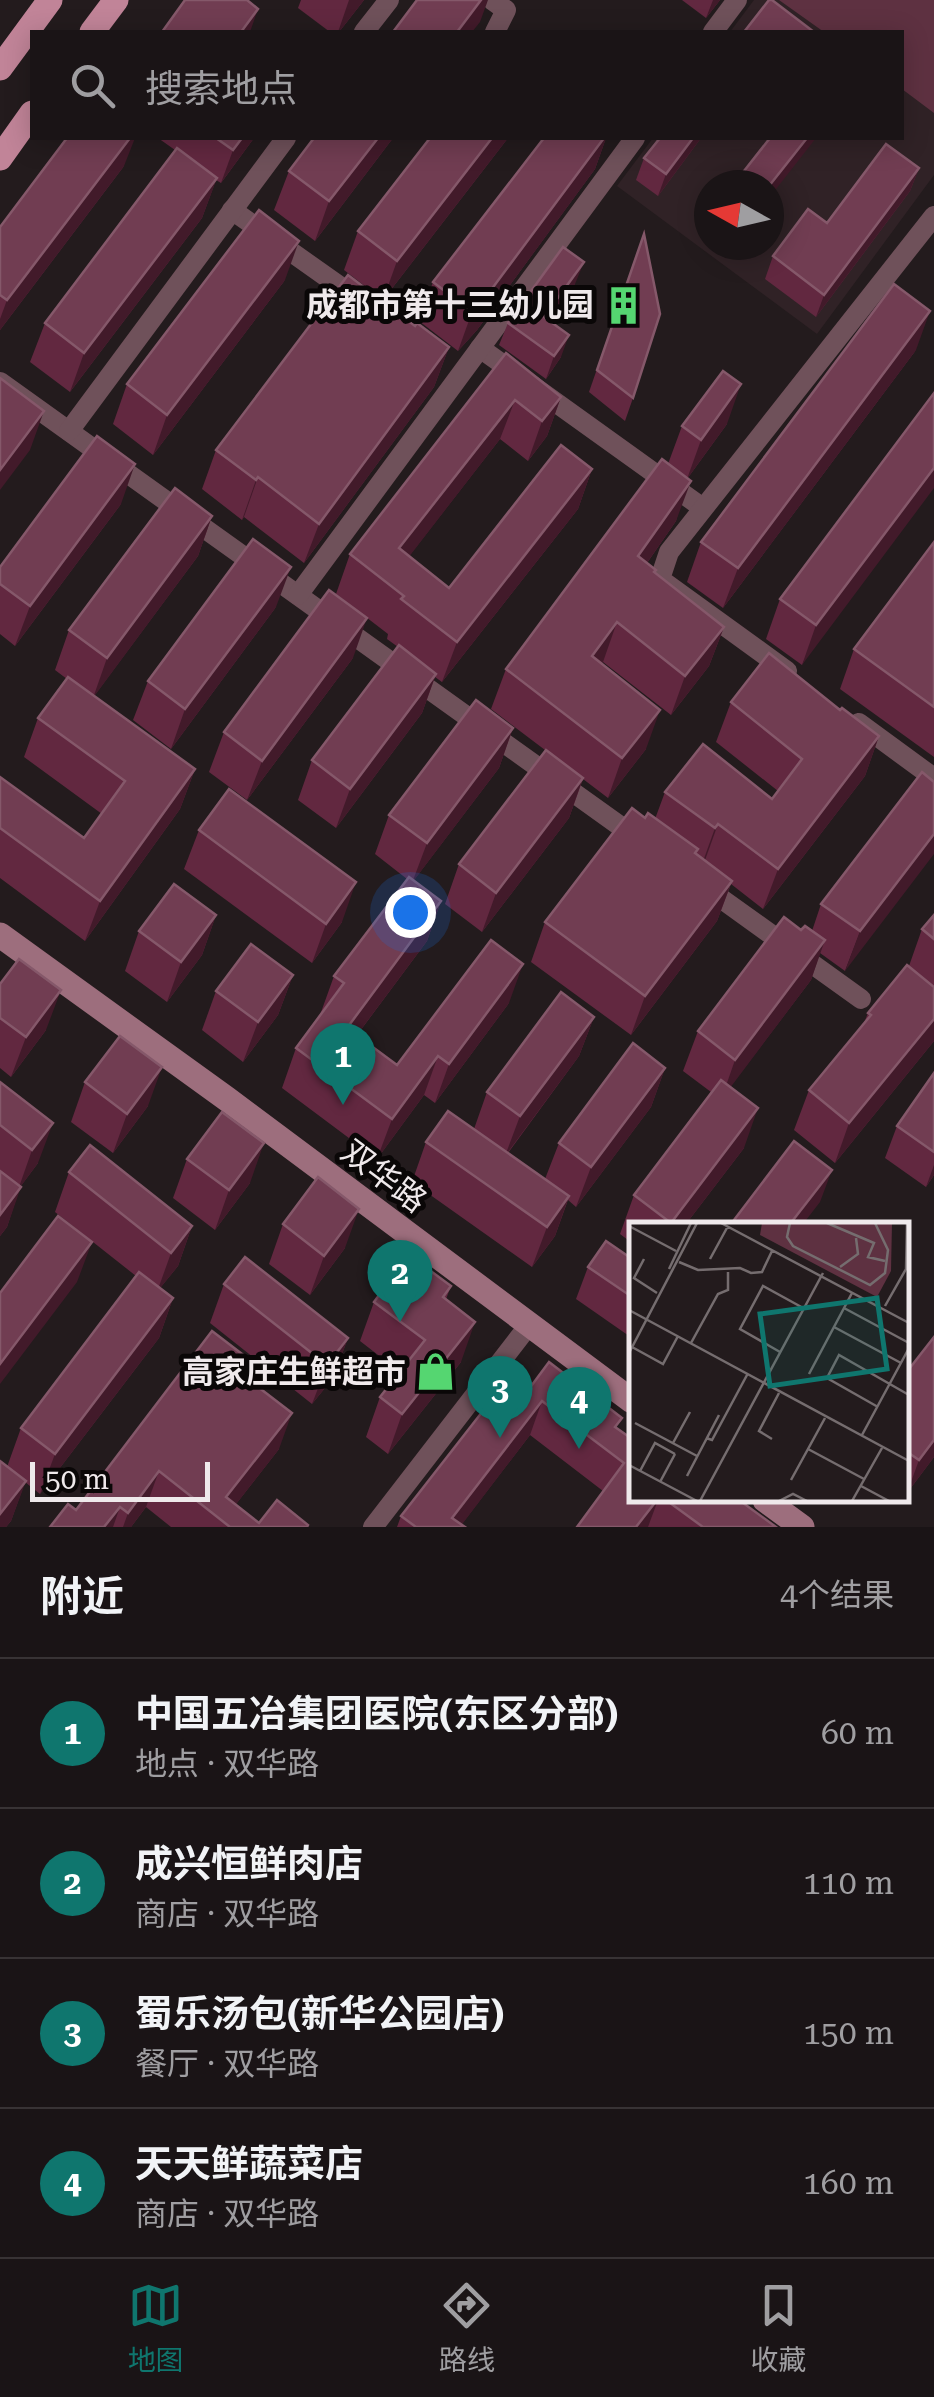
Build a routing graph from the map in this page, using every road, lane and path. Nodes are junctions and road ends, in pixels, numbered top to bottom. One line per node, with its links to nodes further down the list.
1 (50, 0): 10 (main road)
2 (116, 0): 6 (main road)
3 (388, 0): 7 (street)
4 (492, 0): 8 (street)
5 (737, 0): 9 (street)
6 (94, 30)
7 (366, 30)
8 (497, 30)
9 (714, 30)
10 (0, 68)
11 (30, 116): 14 (main road)
12 (284, 140): 15 (street)
13 (625, 141): 18 (street)
14 (0, 158)
15 (232, 210): 17 (street); 20 (street)
16 (934, 216): 21 (street)
17 (385, 318)
18 (480, 348): 21 (street); 22 (street)
19 (0, 382): 20 (street)
20 (69, 431): 22 (street)
21 (704, 508): 23 (street)
22 (298, 595): 26 (street)
23 (805, 684)
24 (837, 708): 25 (street)
25 (934, 778)
26 (652, 849)
27 (684, 872): 29 (street)
28 (3, 942): 30 (street, 双华路)
29 (860, 998)
30 (529, 1325): 31 (street, 双华路); 33 (street)
31 (629, 1398)
32 (768, 1502): 34 (street)
33 (373, 1527)
34 (802, 1527)

